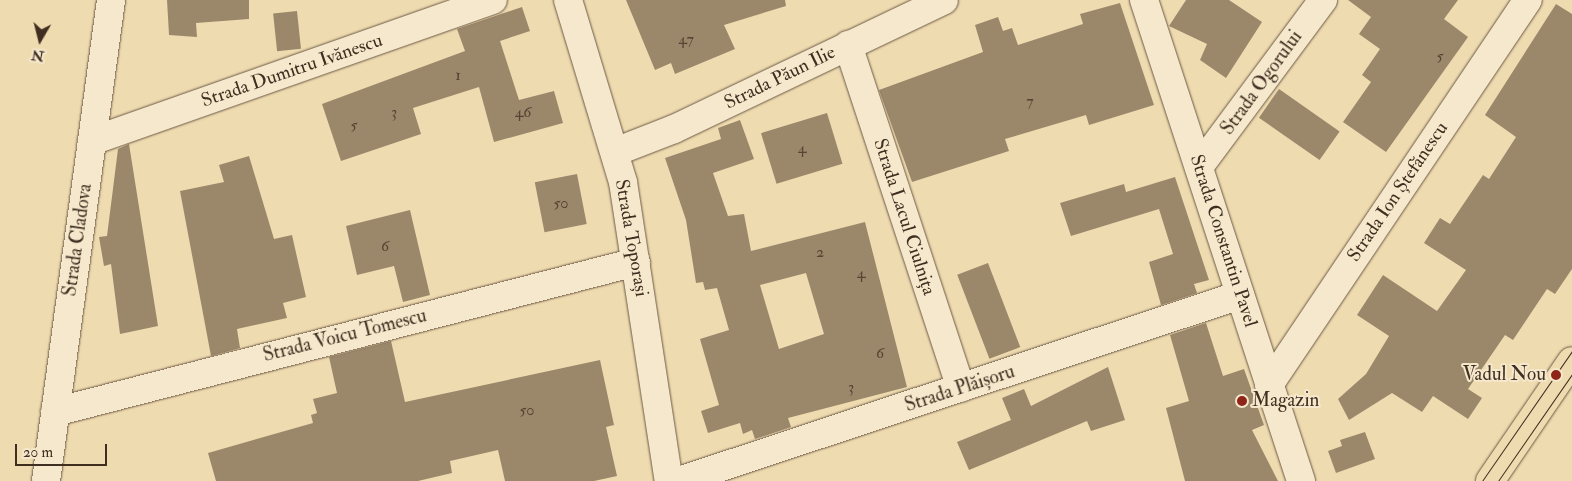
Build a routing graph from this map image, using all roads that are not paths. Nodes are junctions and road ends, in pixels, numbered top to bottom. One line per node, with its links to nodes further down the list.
1 (111, 0): 9 (street, Strada Cladova)
2 (493, 0): 9 (street, Strada Dumitru Ivănescu)
3 (568, 0): 10 (street, Strada Toporași)
4 (944, 0): 8 (street, Strada Păun Ilie)
5 (1144, 0): 11 (street, Strada Constantin Pavel)
6 (1323, 0): 11 (street, Strada Ogorului)
7 (1528, 0): 15 (street, Strada Ion Ștefănescu)
8 (848, 45): 10 (street, Strada Păun Ilie); 16 (street, Strada Lacul Ciulnița)
9 (92, 141): 17 (street, Strada Cladova)
10 (615, 152): 12 (street, Strada Toporași)
11 (1200, 167): 13 (street, Strada Constantin Pavel)
12 (636, 262): 17 (street, Strada Voicu Tomescu); 19 (street, Strada Toporași)
13 (1240, 295): 15 (street, Strada Constantin Pavel); 16 (street, Strada Plăișoru)
14 (1572, 361): 22 (main road)
15 (1268, 385): 21 (street, Strada Constantin Pavel)
16 (961, 388): 20 (street, Strada Plăișoru)
17 (55, 412): 18 (street, Strada Cladova)
18 (46, 481)
19 (669, 481)
20 (679, 481)
21 (1301, 481)
22 (1490, 481)

